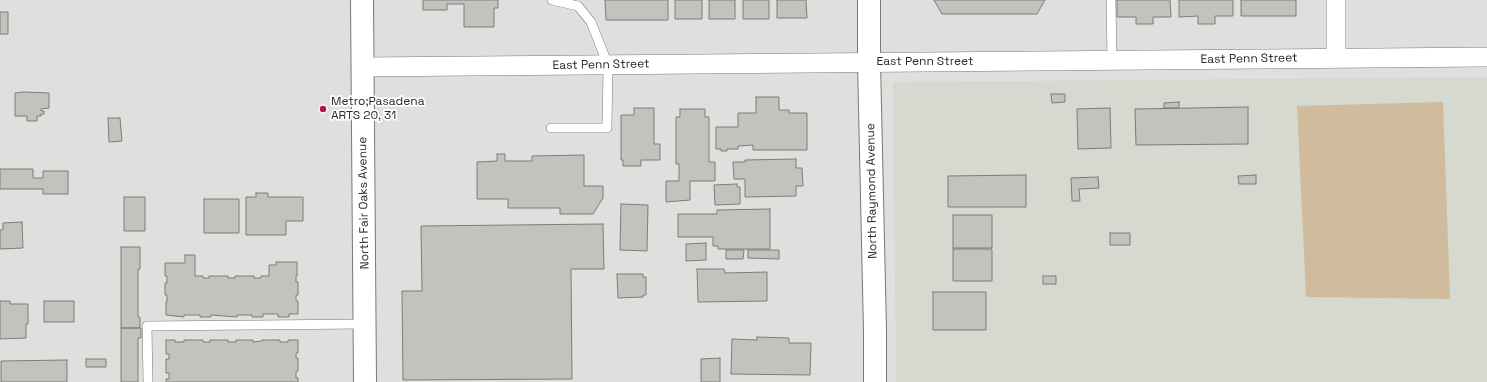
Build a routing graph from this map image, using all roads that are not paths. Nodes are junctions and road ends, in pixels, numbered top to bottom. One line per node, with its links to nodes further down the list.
1 (362, 0): 11 (main road, North Fair Oaks Avenue)
2 (552, 0): 10 (lane)
3 (869, 0): 9 (main road, North Raymond Avenue)
4 (1111, 0): 8 (lane)
5 (1336, 0): 7 (street)
6 (1487, 57): 7 (street, East Penn Street)
7 (1336, 58): 8 (street, East Penn Street)
8 (1112, 60): 9 (street, East Penn Street)
9 (869, 62): 10 (street, East Penn Street); 16 (main road, North Raymond Avenue)
10 (608, 65): 11 (street, East Penn Street); 12 (lane)
11 (362, 67): 13 (main road, North Fair Oaks Avenue)
12 (551, 128)
13 (365, 324): 14 (lane); 15 (main road, North Fair Oaks Avenue)
14 (148, 382)
15 (365, 382)
16 (875, 382)

